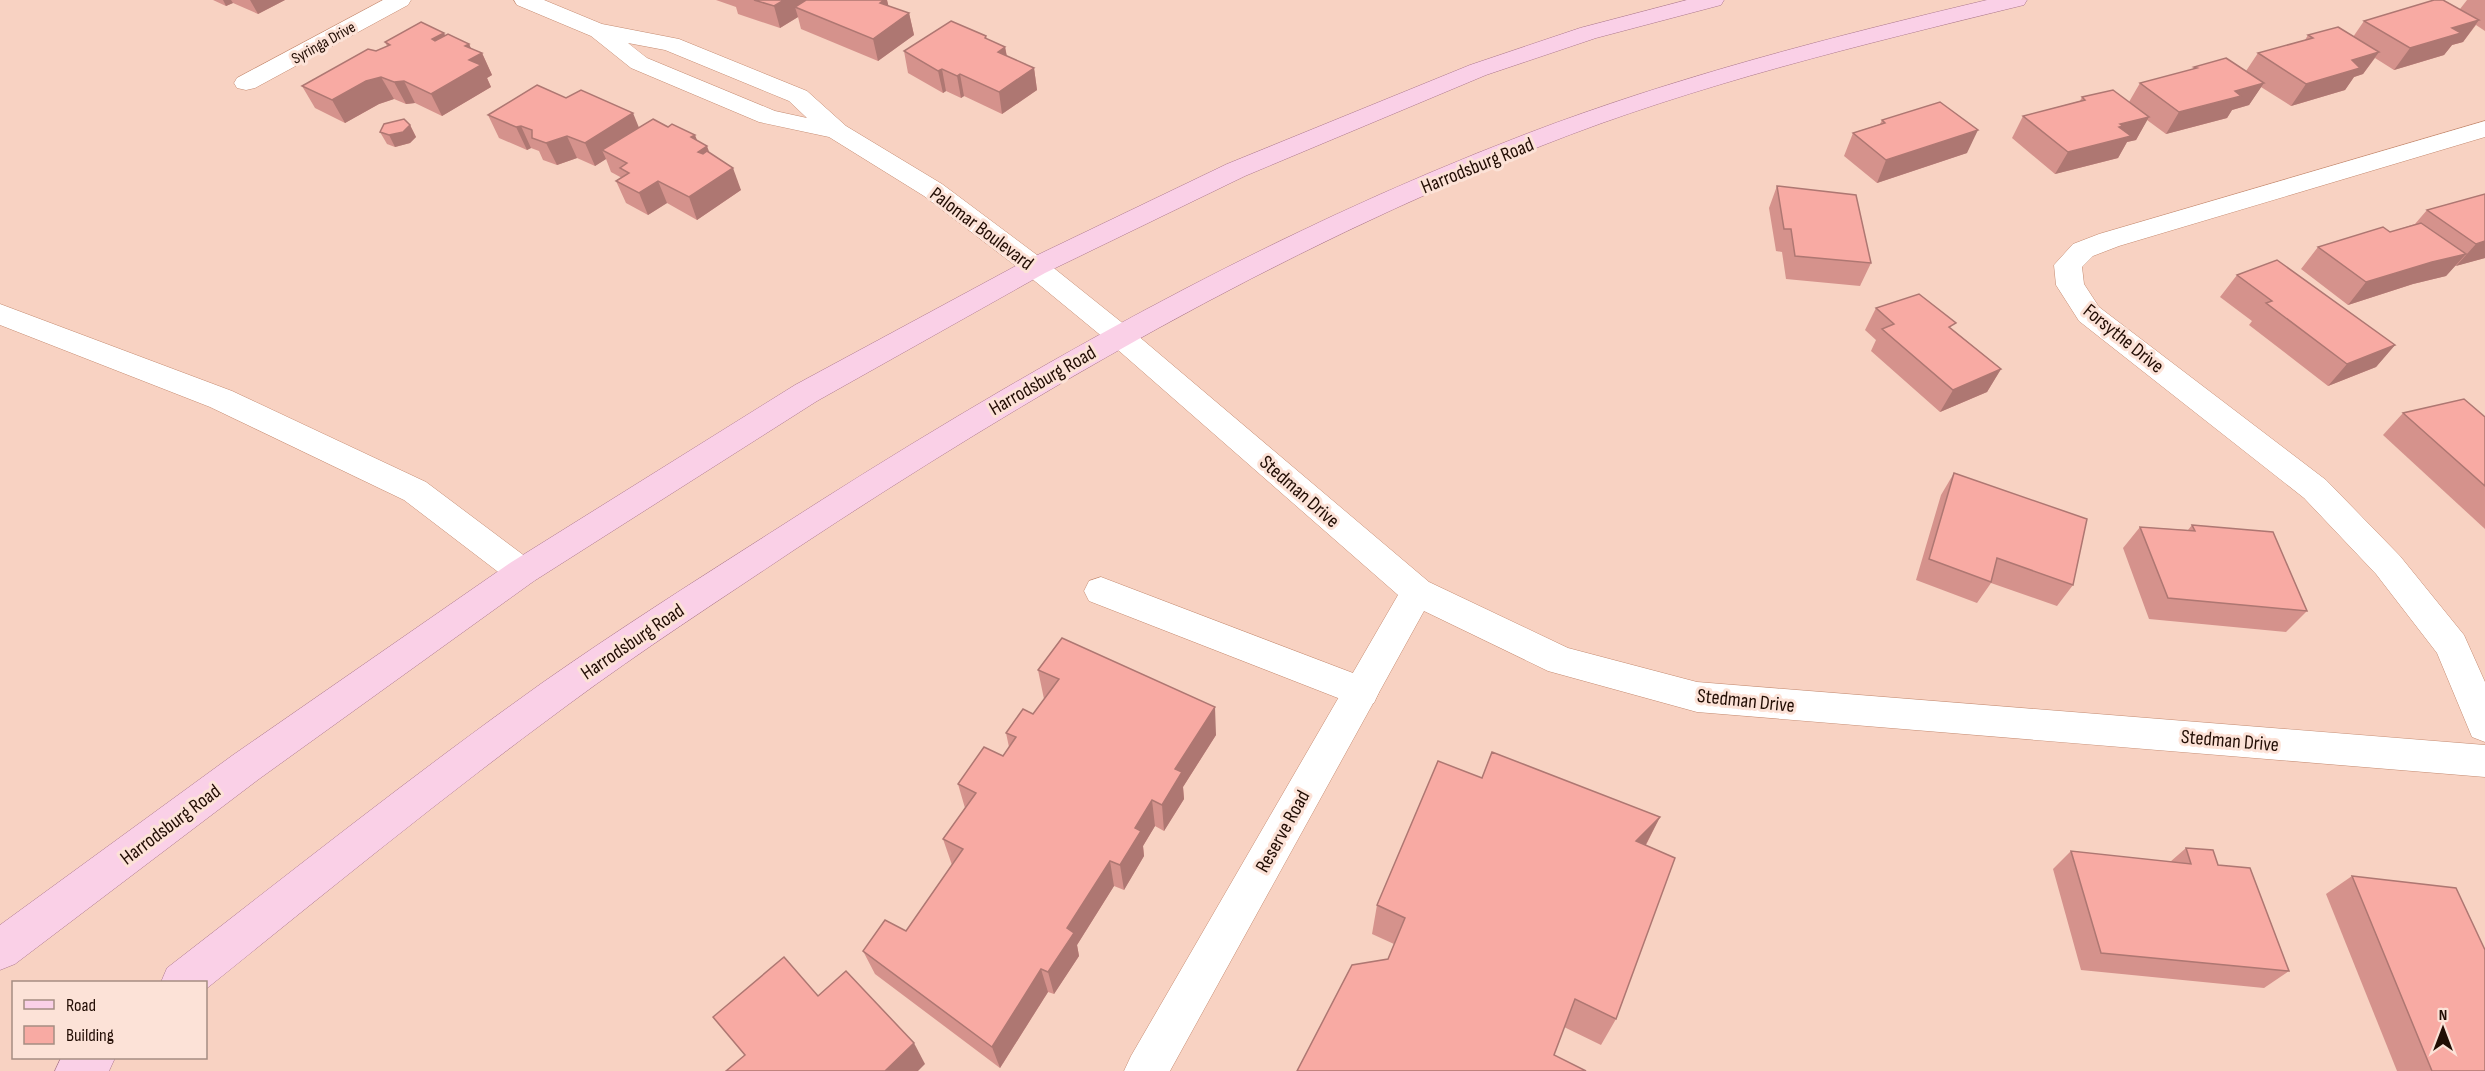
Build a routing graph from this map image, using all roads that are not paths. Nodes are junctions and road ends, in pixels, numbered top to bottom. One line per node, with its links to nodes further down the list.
1 (400, 0): 5 (street, Syringa Drive)
2 (525, 0): 7 (street, Palomar Boulevard)
3 (1713, 0): 7 (main road, Harrodsburg Road)
4 (2016, 0): 9 (main road, Harrodsburg Road)
5 (246, 83)
6 (2485, 129): 14 (street, Forsythe Drive)
7 (1035, 267): 9 (street, Palomar Boulevard); 10 (main road, Harrodsburg Road)
8 (0, 314): 10 (street)
9 (1120, 336): 12 (street, Stedman Drive); 17 (main road, Harrodsburg Road)
10 (522, 572): 16 (main road, Harrodsburg Road)
11 (1101, 591): 13 (street)
12 (1417, 592): 13 (street, Reserve Road); 15 (street, Stedman Drive)
13 (1360, 692): 20 (street, Reserve Road)
14 (2485, 726)
15 (2485, 761)
16 (0, 950)
17 (183, 981)
18 (92, 1059): 19 (main road)
19 (77, 1071)
20 (1146, 1071)

